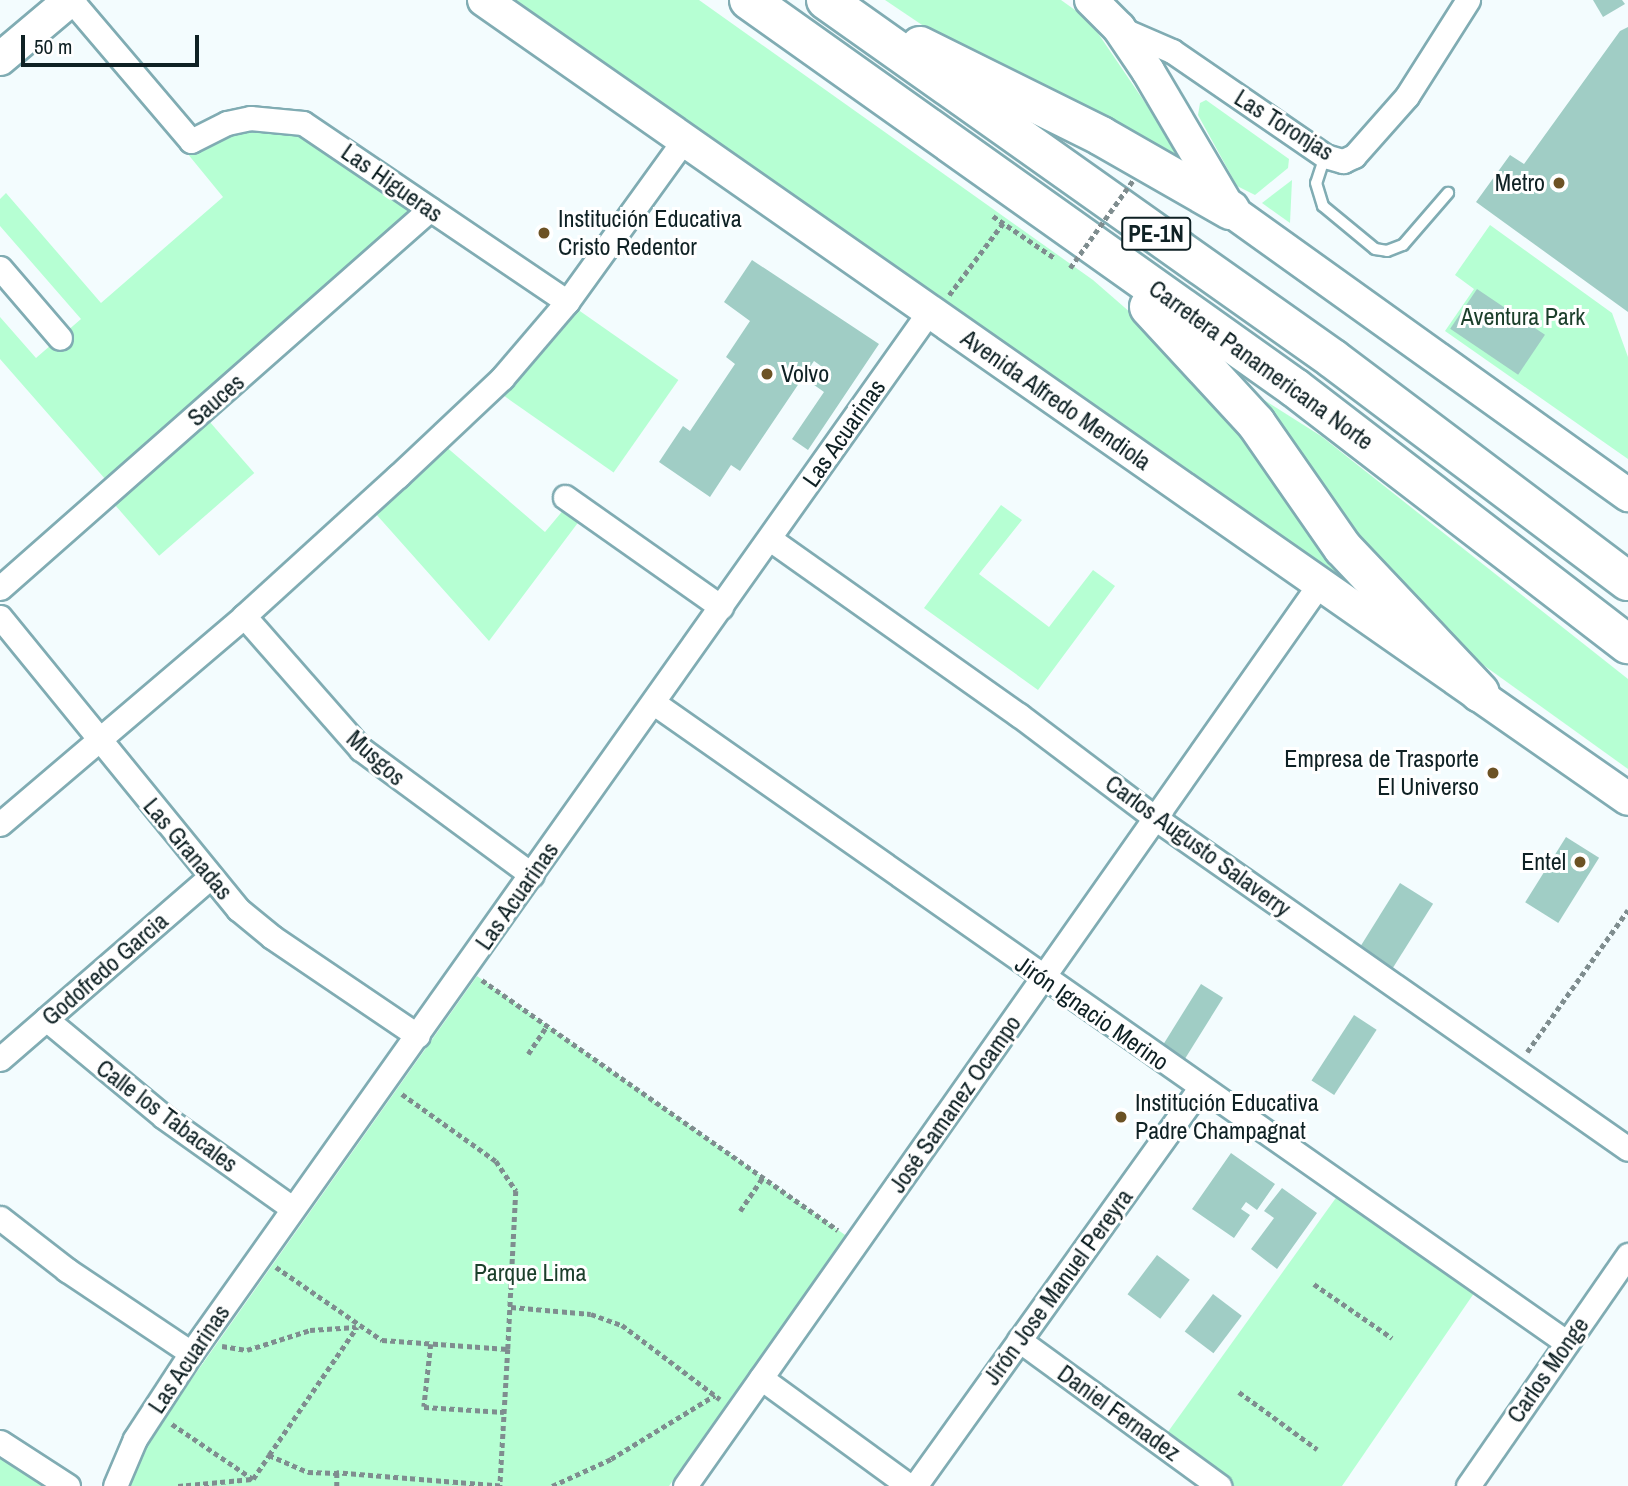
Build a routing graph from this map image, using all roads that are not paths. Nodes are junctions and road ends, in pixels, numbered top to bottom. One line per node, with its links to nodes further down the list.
1 (71, 0): 9 (main road); 13 (street, Las Higueras)
2 (484, 0): 10 (main road, Avenida Alfredo Mendiola)
3 (749, 0): 14 (highway, Carretera Panamericana Norte / PE-1N)
4 (826, 0): 7 (highway, Carretera Panamericana Norte / PE-1N)
5 (1091, 0): 8 (main road)
6 (1458, 3): 11 (street, Las Toronjas)
7 (859, 23): 15 (highway); 23 (highway, Carretera Panamericana Norte / PE-1N)
8 (1119, 28): 11 (street, Las Toronjas); 15 (main road)
9 (0, 59)
10 (683, 141): 17 (street); 18 (main road, Avenida Alfredo Mendiola)
11 (1325, 156): 12 (lane)
12 (1448, 193)
13 (430, 209): 17 (street, Las Higueras); 25 (street, Sauces)
14 (1016, 210): 29 (highway, Carretera Panamericana Norte / PE-1N); 30 (highway)
15 (1230, 210): 20 (main road)
16 (0, 268): 19 (street)
17 (567, 302): 27 (street)
18 (935, 304): 22 (street, Las Acuarinas); 24 (main road, Avenida Alfredo Mendiola)
19 (60, 338)
20 (1628, 495)
21 (565, 497): 26 (street)
22 (770, 539): 26 (street, Las Acuarinas); 34 (street, Carlos Augusto Salaverry)
23 (1628, 581)
24 (1320, 583): 30 (main road, Avenida Alfredo Mendiola); 34 (street, José Samanez Ocampo)
25 (0, 588)
26 (721, 607): 31 (street, Las Acuarinas)
27 (244, 616): 32 (street); 37 (street, Musgos)
28 (0, 617): 32 (street, Las Granadas)
29 (1628, 644)
30 (1480, 693): 33 (main road, Avenida Alfredo Mendiola); 35 (main road)
31 (654, 703): 37 (street, Las Acuarinas); 39 (street, Jirón Ignacio Merino)
32 (97, 741): 36 (street); 38 (street, Las Granadas)
33 (1628, 797)
34 (1155, 818): 39 (street, José Samanez Ocampo); 44 (street, Carlos Augusto Salaverry)
35 (1628, 821)
36 (0, 824)
37 (532, 875): 41 (street, Las Acuarinas)
38 (209, 878): 40 (street, Godofredo Garcia); 41 (street, Las Granadas)
39 (1042, 978): 43 (street, Jirón Ignacio Merino); 51 (street, José Samanez Ocampo)
40 (46, 1020): 42 (street, Godofredo Garcia); 45 (street, Calle los Tabacales)
41 (418, 1036): 45 (street, Las Acuarinas)
42 (0, 1059)
43 (1200, 1088): 48 (street, Jirón Jose Manuel Pereyra); 49 (street, Jirón Ignacio Merino)
44 (1628, 1149)
45 (292, 1208): 50 (street, Las Acuarinas)
46 (0, 1218): 50 (street)
47 (1628, 1255): 49 (street, Carlos Monge)
48 (1019, 1340): 57 (street, Jirón Jose Manuel Pereyra); 58 (street, Daniel Fernadez)
49 (1566, 1342): 59 (street, Carlos Monge)
50 (191, 1353): 54 (street, Las Acuarinas)
51 (761, 1378): 55 (street, José Samanez Ocampo); 56 (street)
52 (0, 1442): 53 (street)
53 (68, 1486)
54 (115, 1486)
55 (685, 1486)
56 (909, 1486)
57 (915, 1486)
58 (1219, 1486)
59 (1468, 1486)

